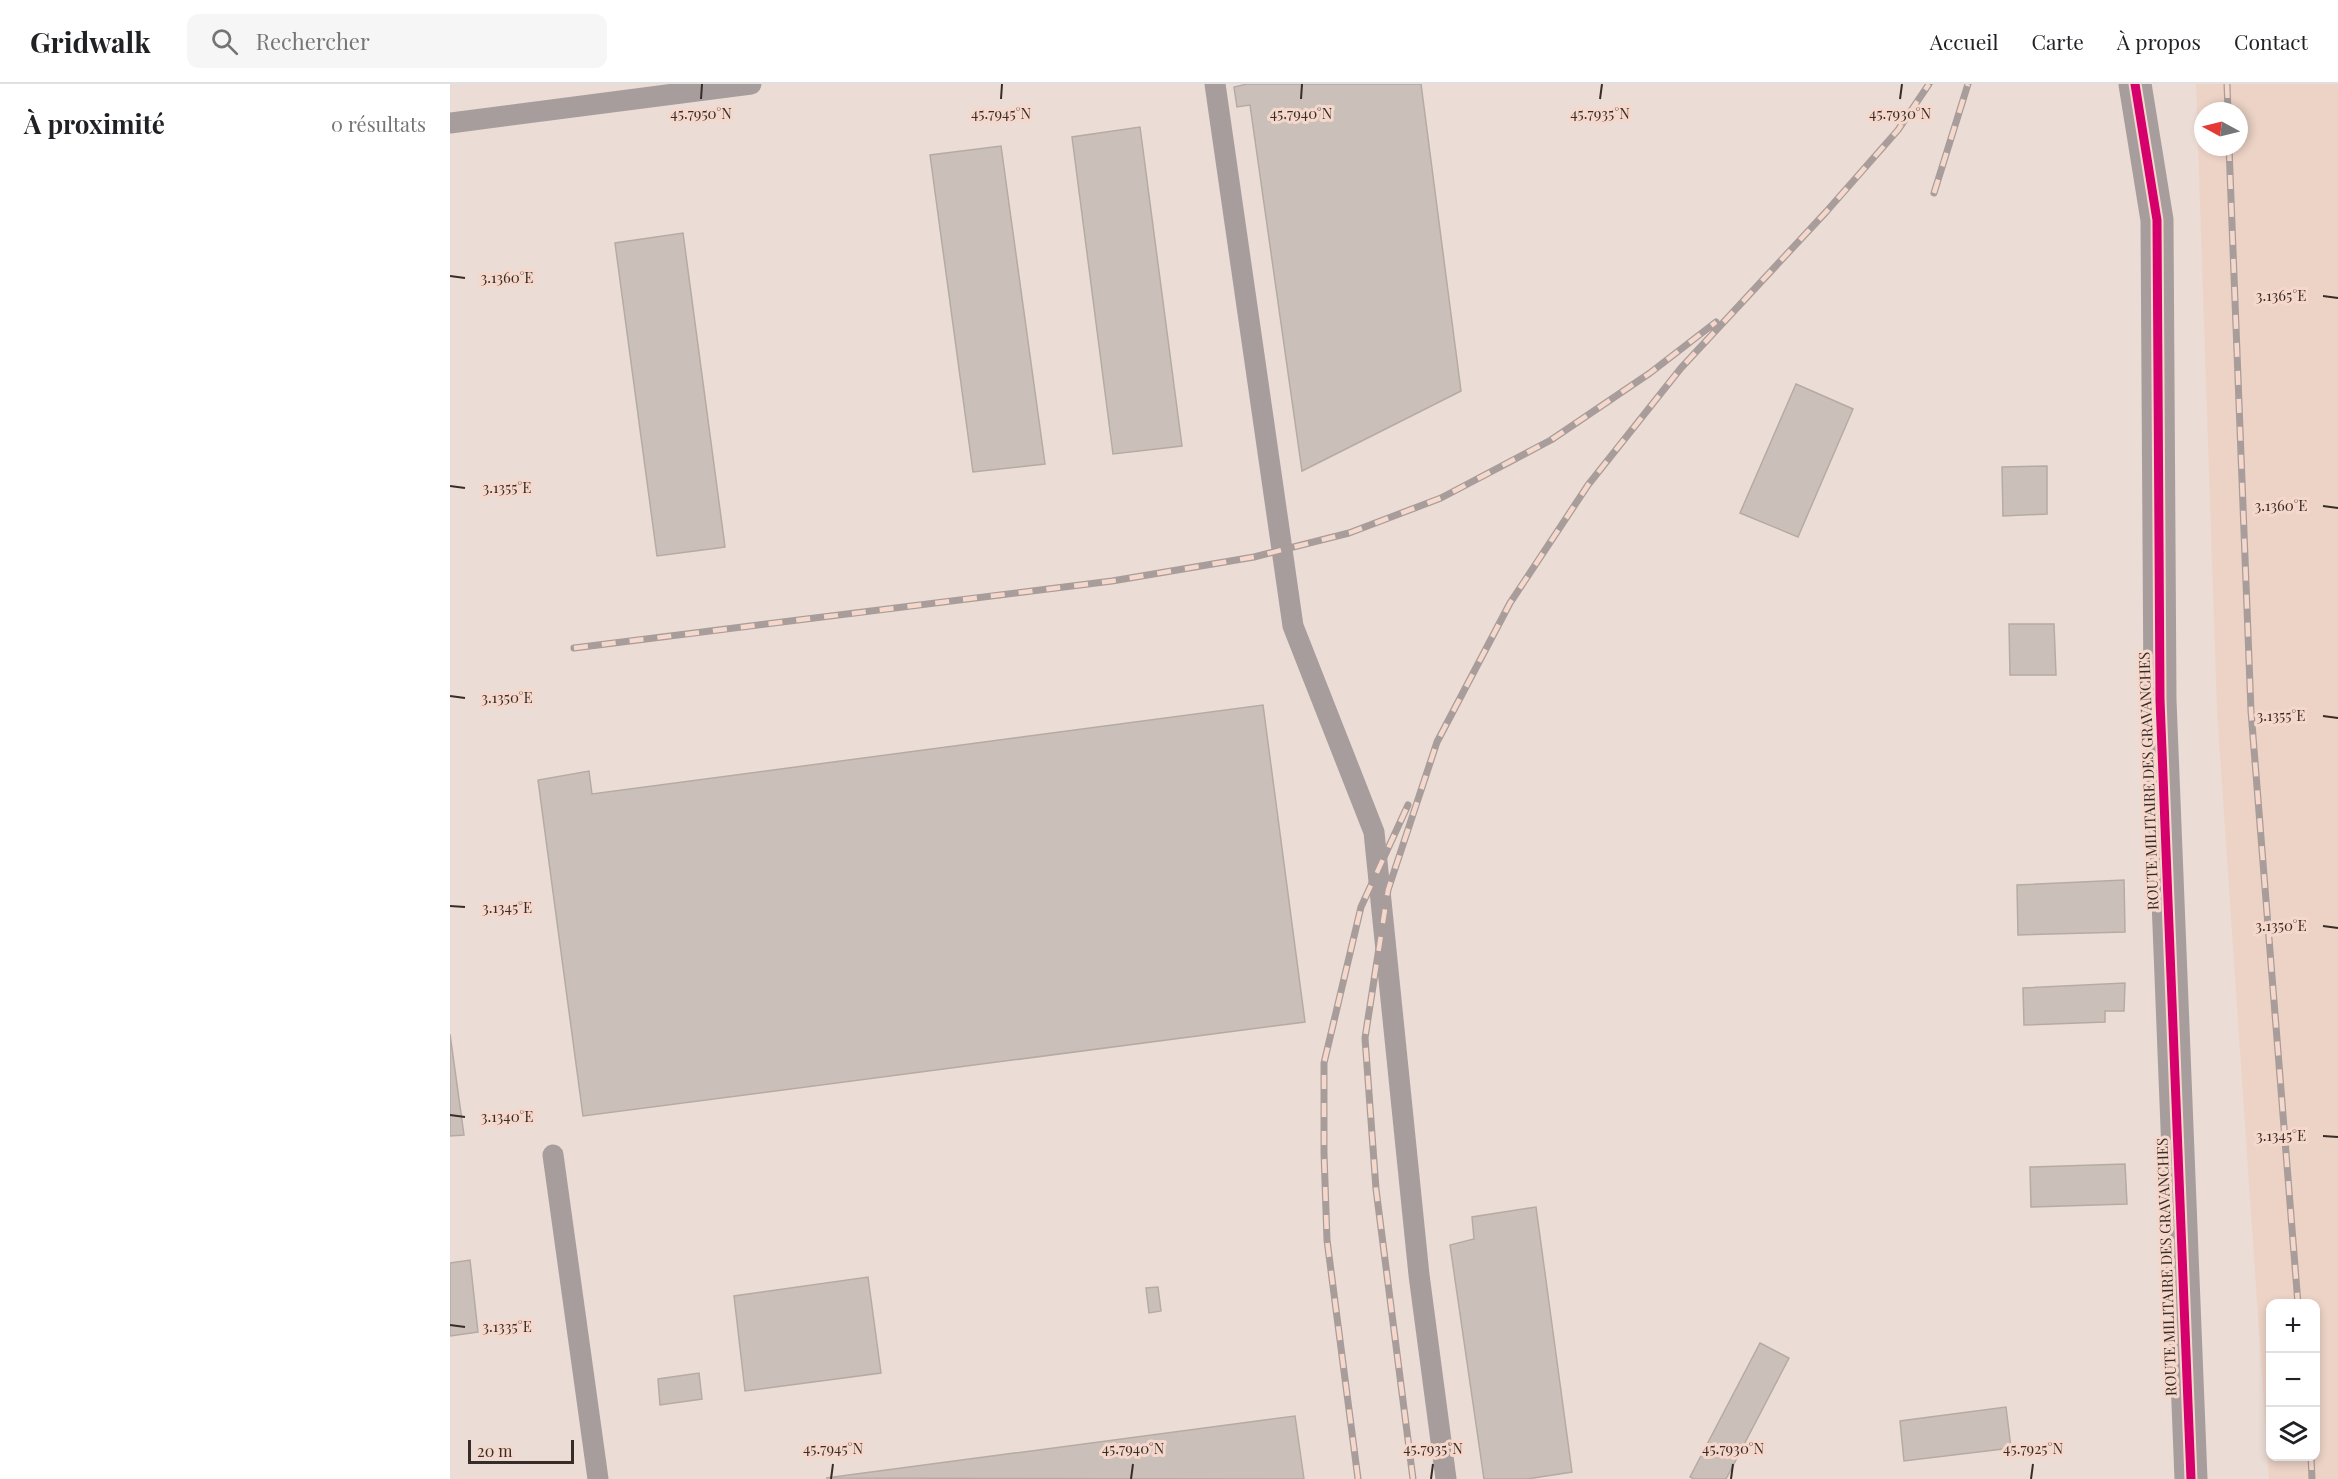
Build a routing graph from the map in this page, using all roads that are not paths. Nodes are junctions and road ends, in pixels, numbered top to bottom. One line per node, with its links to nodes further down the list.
1 (751, 84): 4 (lane)
2 (1215, 84): 7 (lane)
3 (2135, 84): 8 (street, ROUTE MILITAIRE DES GRAVANCHES)
4 (450, 123)
5 (553, 1155): 6 (lane)
6 (598, 1479)
7 (1446, 1479)
8 (2191, 1479)

